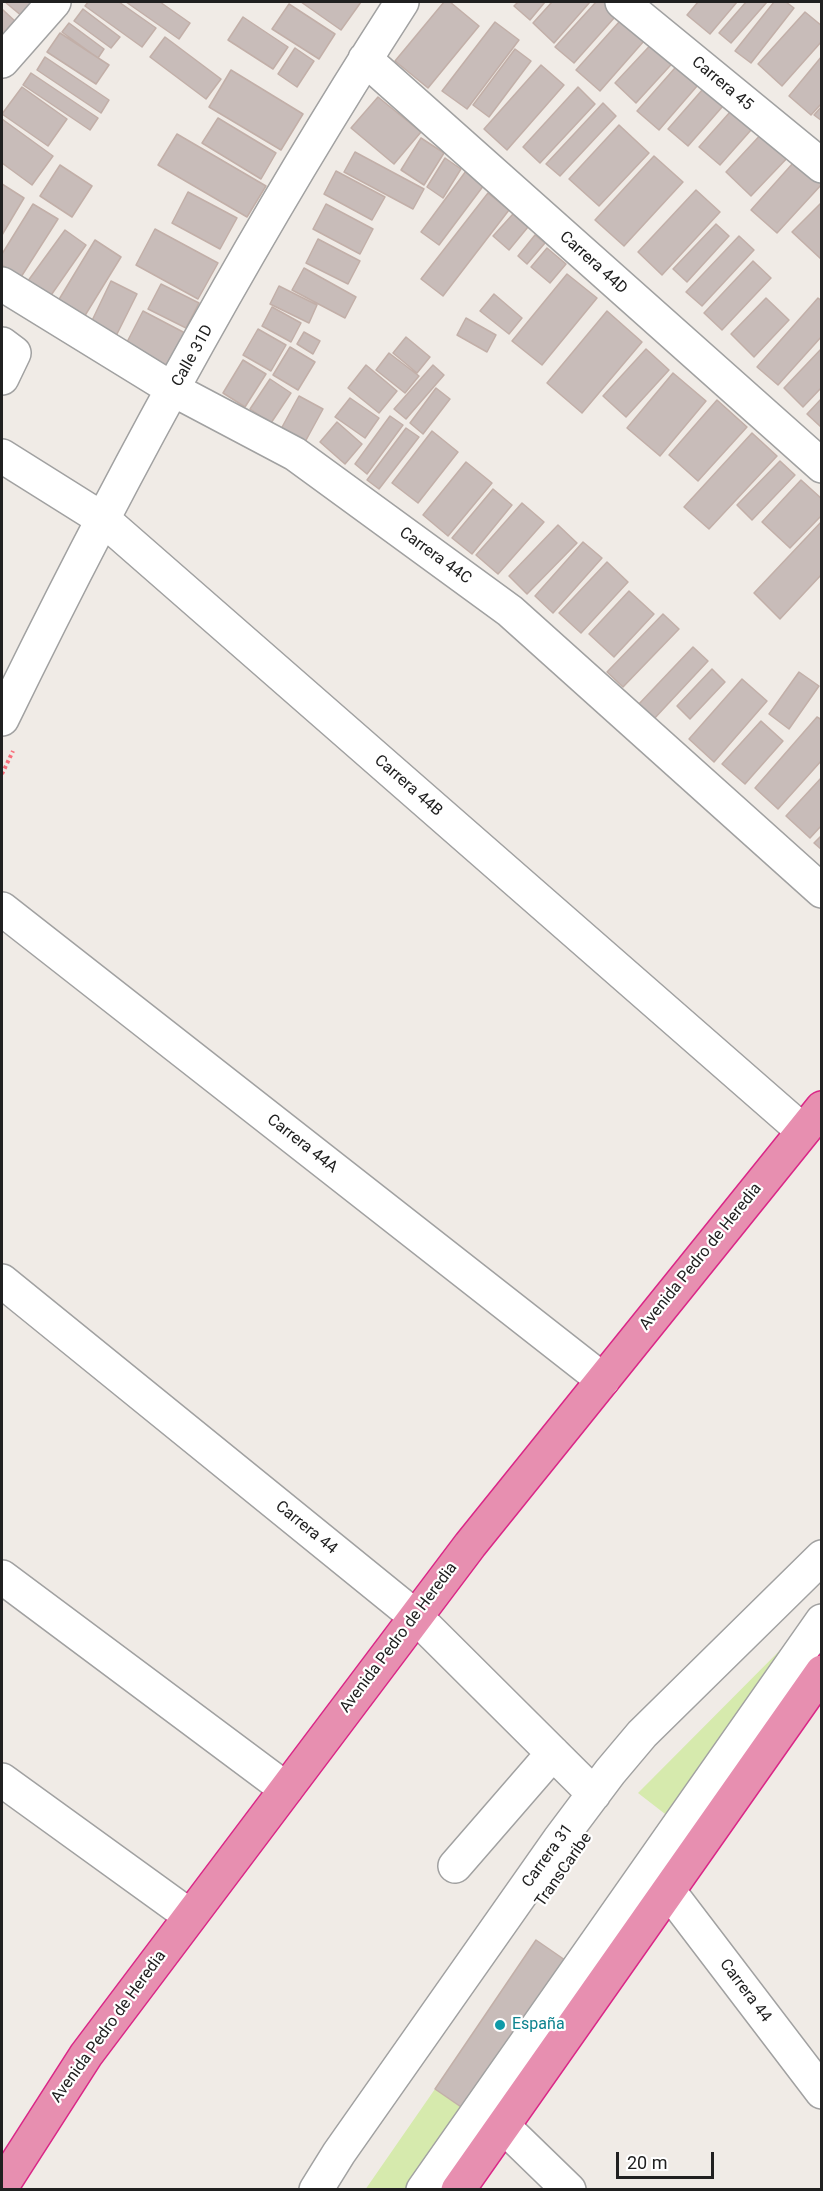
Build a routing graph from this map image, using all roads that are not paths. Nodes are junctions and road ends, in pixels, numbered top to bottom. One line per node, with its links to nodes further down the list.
1 (54, 2): 5 (street)
2 (402, 2): 4 (street, Calle 31D)
3 (622, 2): 6 (street, Carrera 45)
4 (365, 59): 8 (street, Calle 31D); 10 (street, Carrera 44D)
5 (2, 61)
6 (822, 166)
7 (2, 284): 8 (street, Carrera 44C)
8 (174, 390): 11 (street, Calle 31D); 13 (street, Carrera 44C)
9 (2, 456): 11 (street, Carrera 44B)
10 (822, 466)
11 (104, 520): 12 (street, Calle 31D); 15 (street, Carrera 44B)
12 (2, 719)
13 (822, 891)
14 (2, 909): 17 (street, Carrera 44A)
15 (812, 1120): 17 (highway, Avenida Pedro de Heredia)
16 (2, 1281): 21 (street, Carrera 44)
17 (603, 1380): 21 (highway, Avenida Pedro de Heredia)
18 (822, 1557): 27 (street, Carrera 31)
19 (2, 1577): 26 (street)
20 (822, 1580): 35 (street, TransCaribe)
21 (416, 1617): 24 (street, Carrera 44); 26 (highway, Avenida Pedro de Heredia)
22 (822, 1621): 36 (street)
23 (822, 1672): 29 (highway)
24 (553, 1753): 27 (street, Carrera 44); 28 (street)
25 (2, 1780): 30 (street)
26 (286, 1789): 30 (highway, Avenida Pedro de Heredia)
27 (594, 1794): 34 (street, Carrera 31)
28 (455, 1866)
29 (668, 1890): 31 (street, Carrera 44); 32 (highway)
30 (190, 1916): 33 (highway, Avenida Pedro de Heredia)
31 (820, 2089)
32 (502, 2126): 37 (highway); 38 (street)
33 (2, 2186)
34 (316, 2190)
35 (343, 2190)
36 (423, 2190)
37 (458, 2190)
38 (569, 2190)

